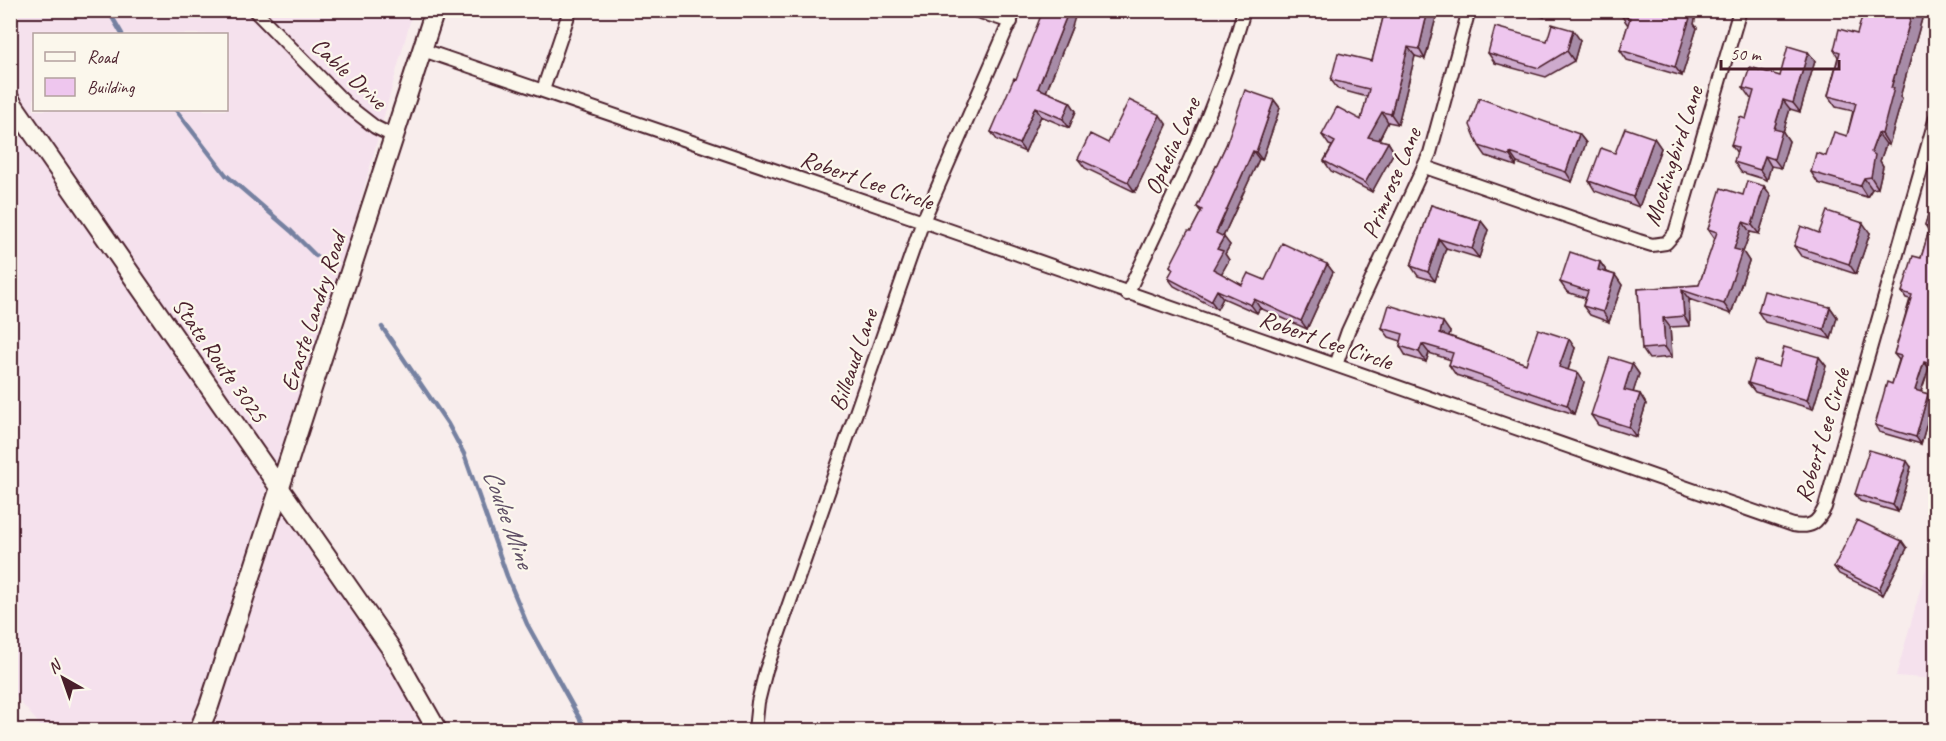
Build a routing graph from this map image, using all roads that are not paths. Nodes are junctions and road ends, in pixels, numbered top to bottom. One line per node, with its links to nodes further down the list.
1 (254, 10): 13 (street, Cable Drive)
2 (435, 10): 9 (street, Eraste Landry Road)
3 (570, 10): 10 (street)
4 (974, 10): 8 (street)
5 (1244, 10): 16 (street, Ophelia Lane)
6 (1469, 10): 14 (street, Primrose Lane)
7 (1740, 10): 14 (street, Mockingbird Lane)
8 (1013, 16): 15 (street, Billeaud Lane)
9 (423, 50): 10 (street, Robert Lee Circle); 13 (street, Eraste Landry Road)
10 (543, 90): 15 (street, Robert Lee Circle)
11 (10, 100): 18 (street, State Route 3025)
12 (1935, 117): 17 (street, Robert Lee Circle)
13 (394, 136): 18 (street, Eraste Landry Road)
14 (1425, 166): 17 (street, Primrose Lane)
15 (923, 221): 16 (street, Robert Lee Circle); 21 (street, Billeaud Lane)
16 (1127, 294): 17 (street, Robert Lee Circle)
17 (1336, 365)
18 (281, 489): 19 (street, Eraste Landry Road); 20 (street, State Route 3025)
19 (199, 730)
20 (437, 730)
21 (755, 730)

